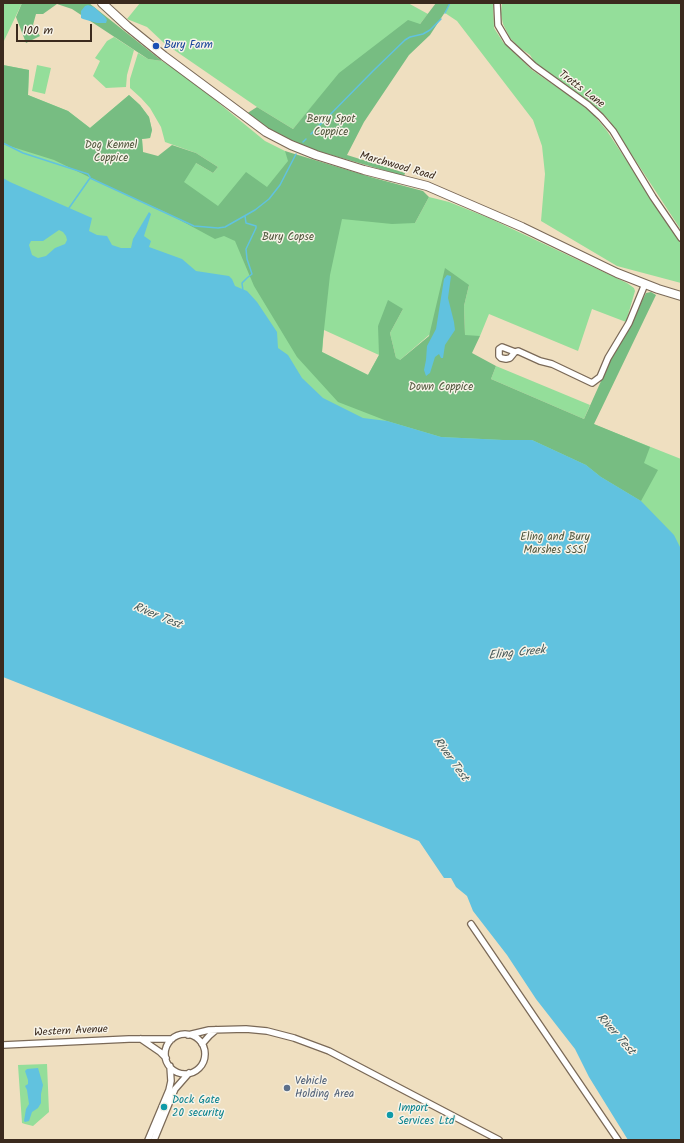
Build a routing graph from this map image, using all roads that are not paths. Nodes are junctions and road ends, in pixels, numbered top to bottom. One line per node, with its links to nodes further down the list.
1 (102, 3): 4 (street, Marchwood Road)
2 (497, 3): 3 (street, Trotts Lane)
3 (681, 238)
4 (645, 284): 5 (street, Marchwood Road); 6 (street)
5 (681, 296)
6 (515, 352)
7 (471, 924): 20 (street)
8 (217, 1030): 9 (street); 12 (street); 19 (street)
9 (188, 1035): 11 (street); 12 (street)
10 (141, 1038): 11 (street, Western Avenue); 13 (street, Western Avenue); 14 (street)
11 (172, 1039): 14 (street)
12 (202, 1044): 16 (street)
13 (3, 1046)
14 (166, 1058): 15 (street)
15 (170, 1066): 16 (street); 17 (street)
16 (189, 1073): 18 (street)
17 (148, 1140)
18 (154, 1140)
19 (499, 1140)
20 (618, 1140)

